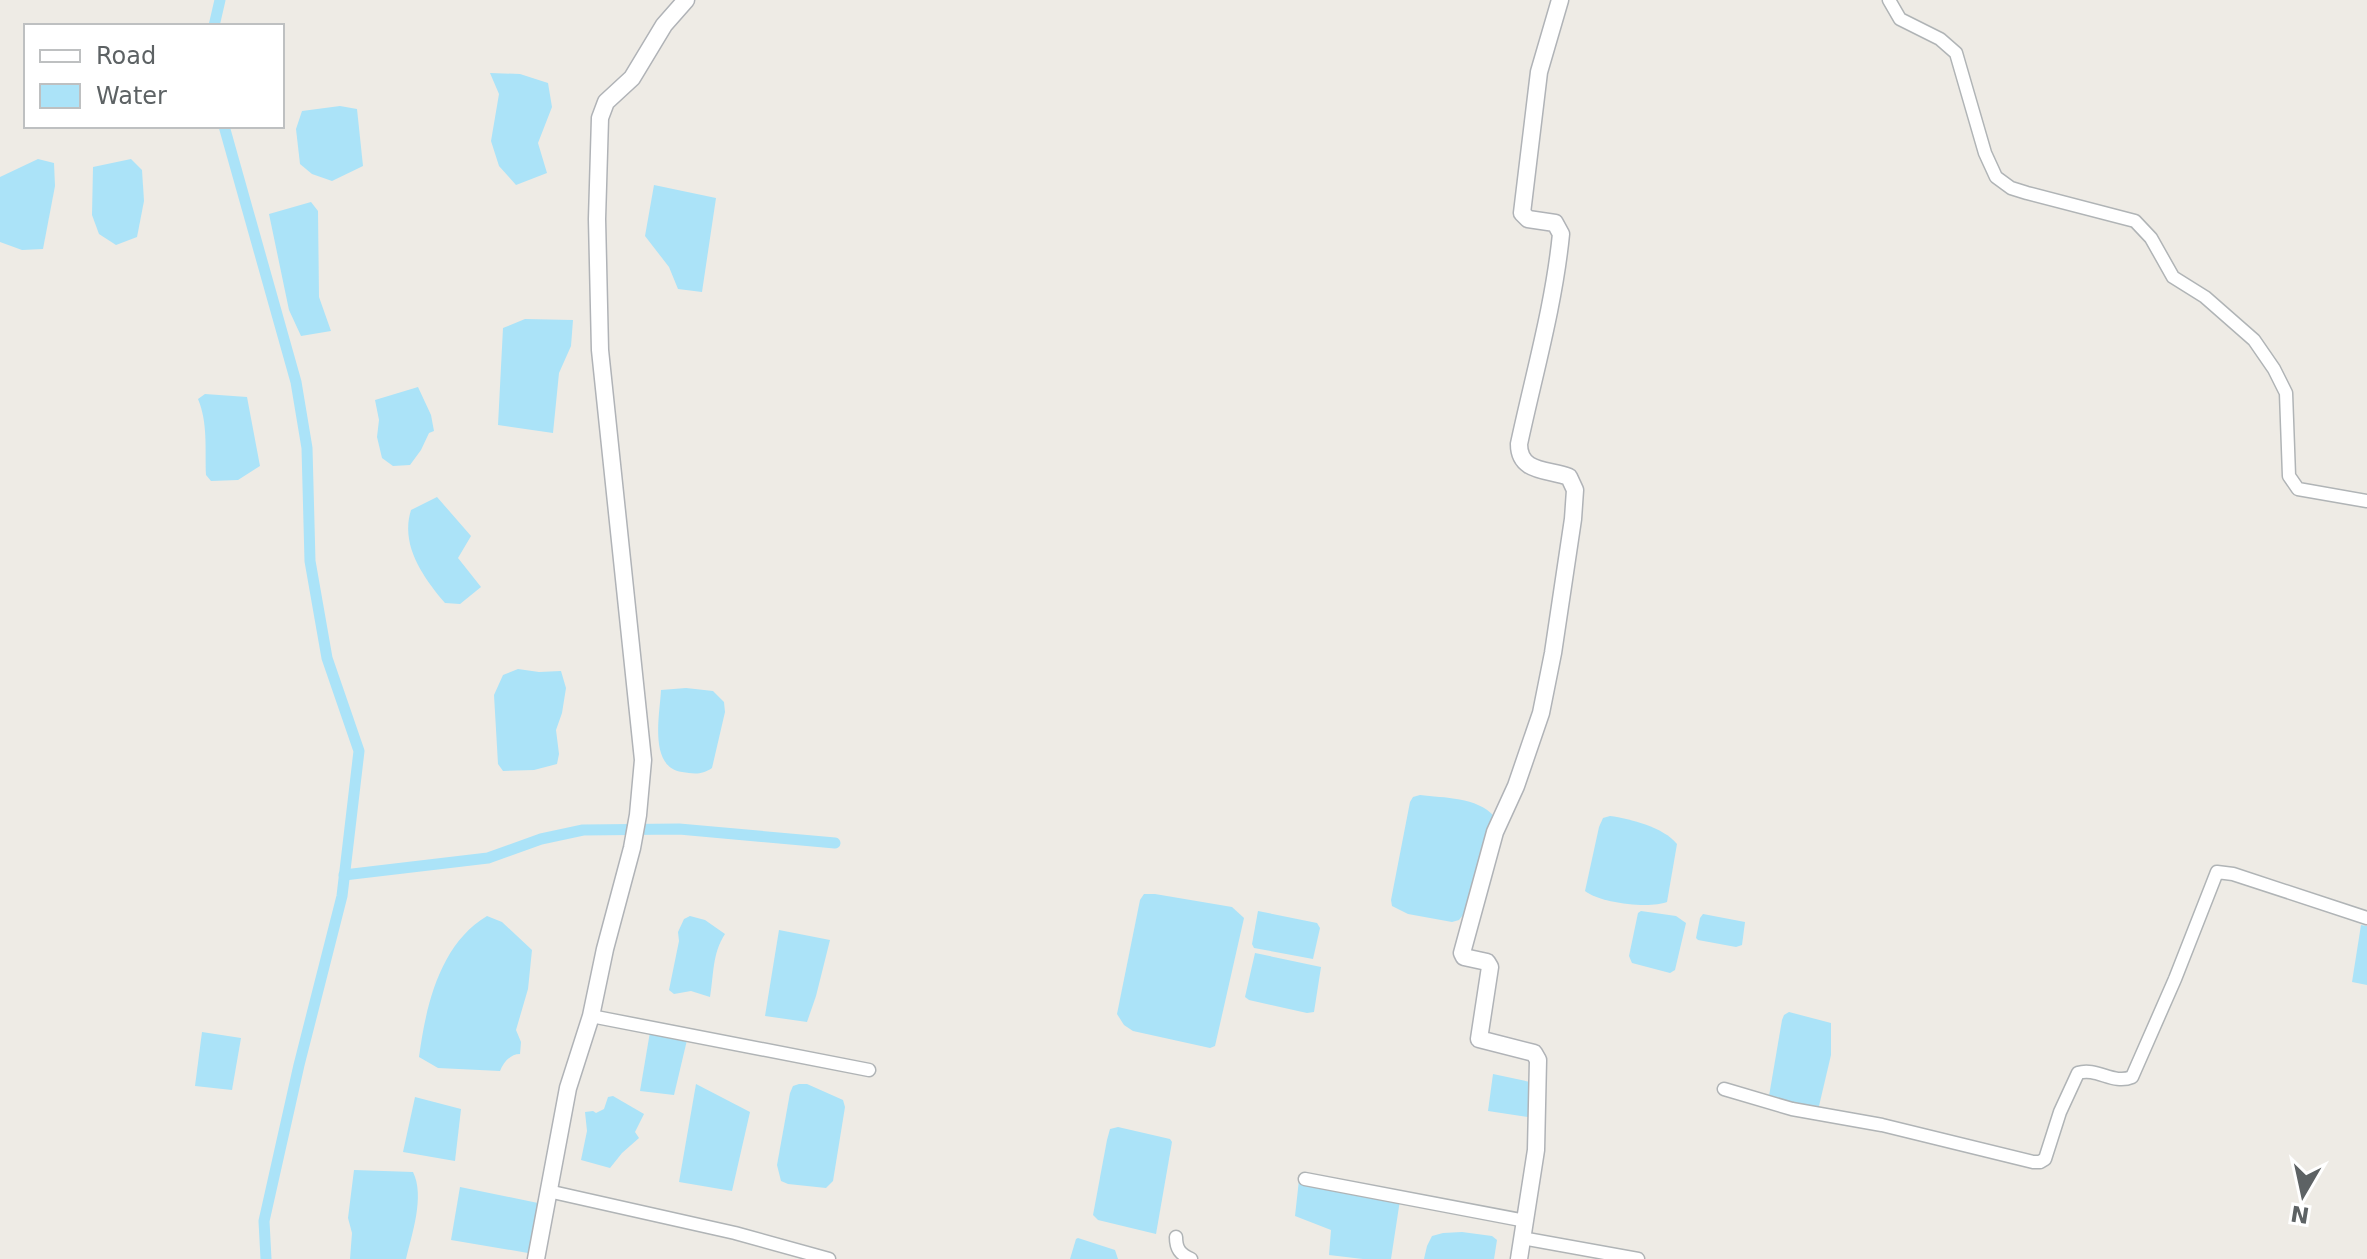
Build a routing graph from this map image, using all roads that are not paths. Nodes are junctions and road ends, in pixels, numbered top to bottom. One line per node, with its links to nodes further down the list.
1 (686, 0): 6 (main road)
2 (1560, 0): 11 (main road)
3 (1889, 0): 4 (street)
4 (2367, 501)
5 (2367, 918): 8 (street)
6 (591, 1016): 7 (street); 10 (main road)
7 (869, 1070)
8 (1724, 1089)
9 (1305, 1179): 11 (street)
10 (548, 1191): 14 (main road); 15 (street)
11 (1526, 1221): 13 (main road)
12 (1176, 1237): 16 (street)
13 (1522, 1238): 17 (main road); 18 (street)
14 (536, 1259)
15 (829, 1259)
16 (1191, 1259)
17 (1519, 1259)
18 (1638, 1259)

